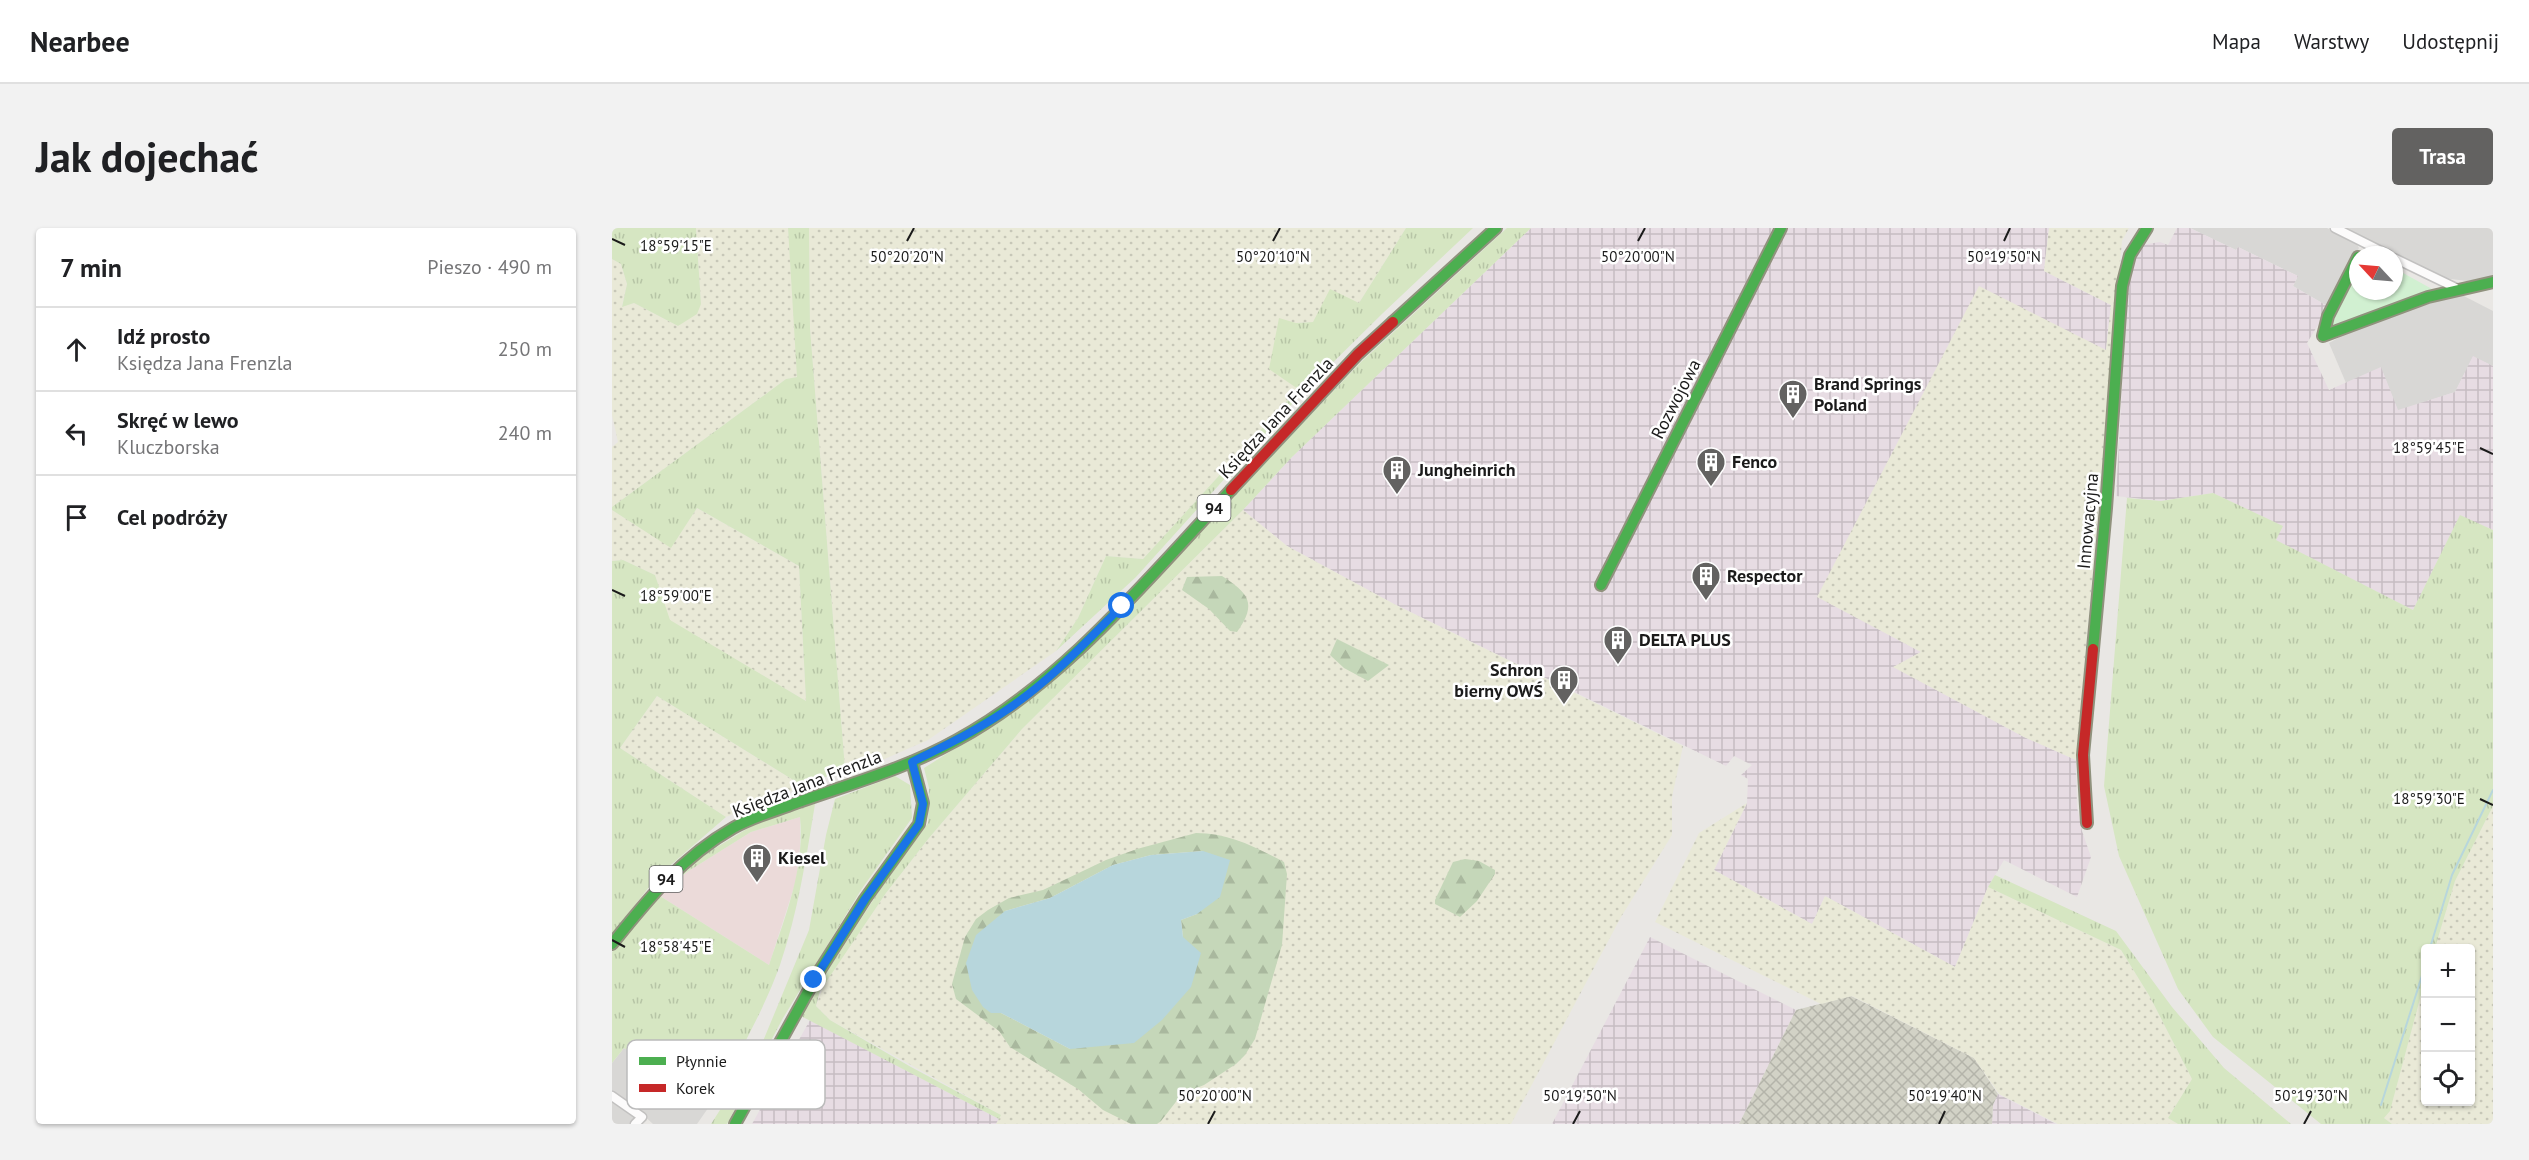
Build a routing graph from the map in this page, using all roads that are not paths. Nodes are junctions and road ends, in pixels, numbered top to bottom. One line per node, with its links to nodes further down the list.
1 (1496, 228): 13 (street, Księdza Jana Frenzla / 94)
2 (1782, 228): 12 (street, Rozwojowa)
3 (2147, 228): 14 (street, Innowacyjna)
4 (2335, 228): 5 (street)
5 (2365, 243): 6 (street); 7 (street)
6 (2364, 246)
7 (2371, 246)
8 (2403, 262): 11 (street)
9 (2349, 275): 11 (street)
10 (2493, 282): 11 (street)
11 (2456, 288)
12 (1601, 585)
13 (912, 762): 15 (street, Księdza Jana Frenzla / 94); 16 (street)
14 (2087, 823)
15 (612, 944)
16 (782, 1040)
17 (612, 1096): 18 (street)
18 (627, 1106)
19 (632, 1109): 21 (street)
20 (743, 1109): 22 (street)
21 (635, 1124)
22 (735, 1124)

